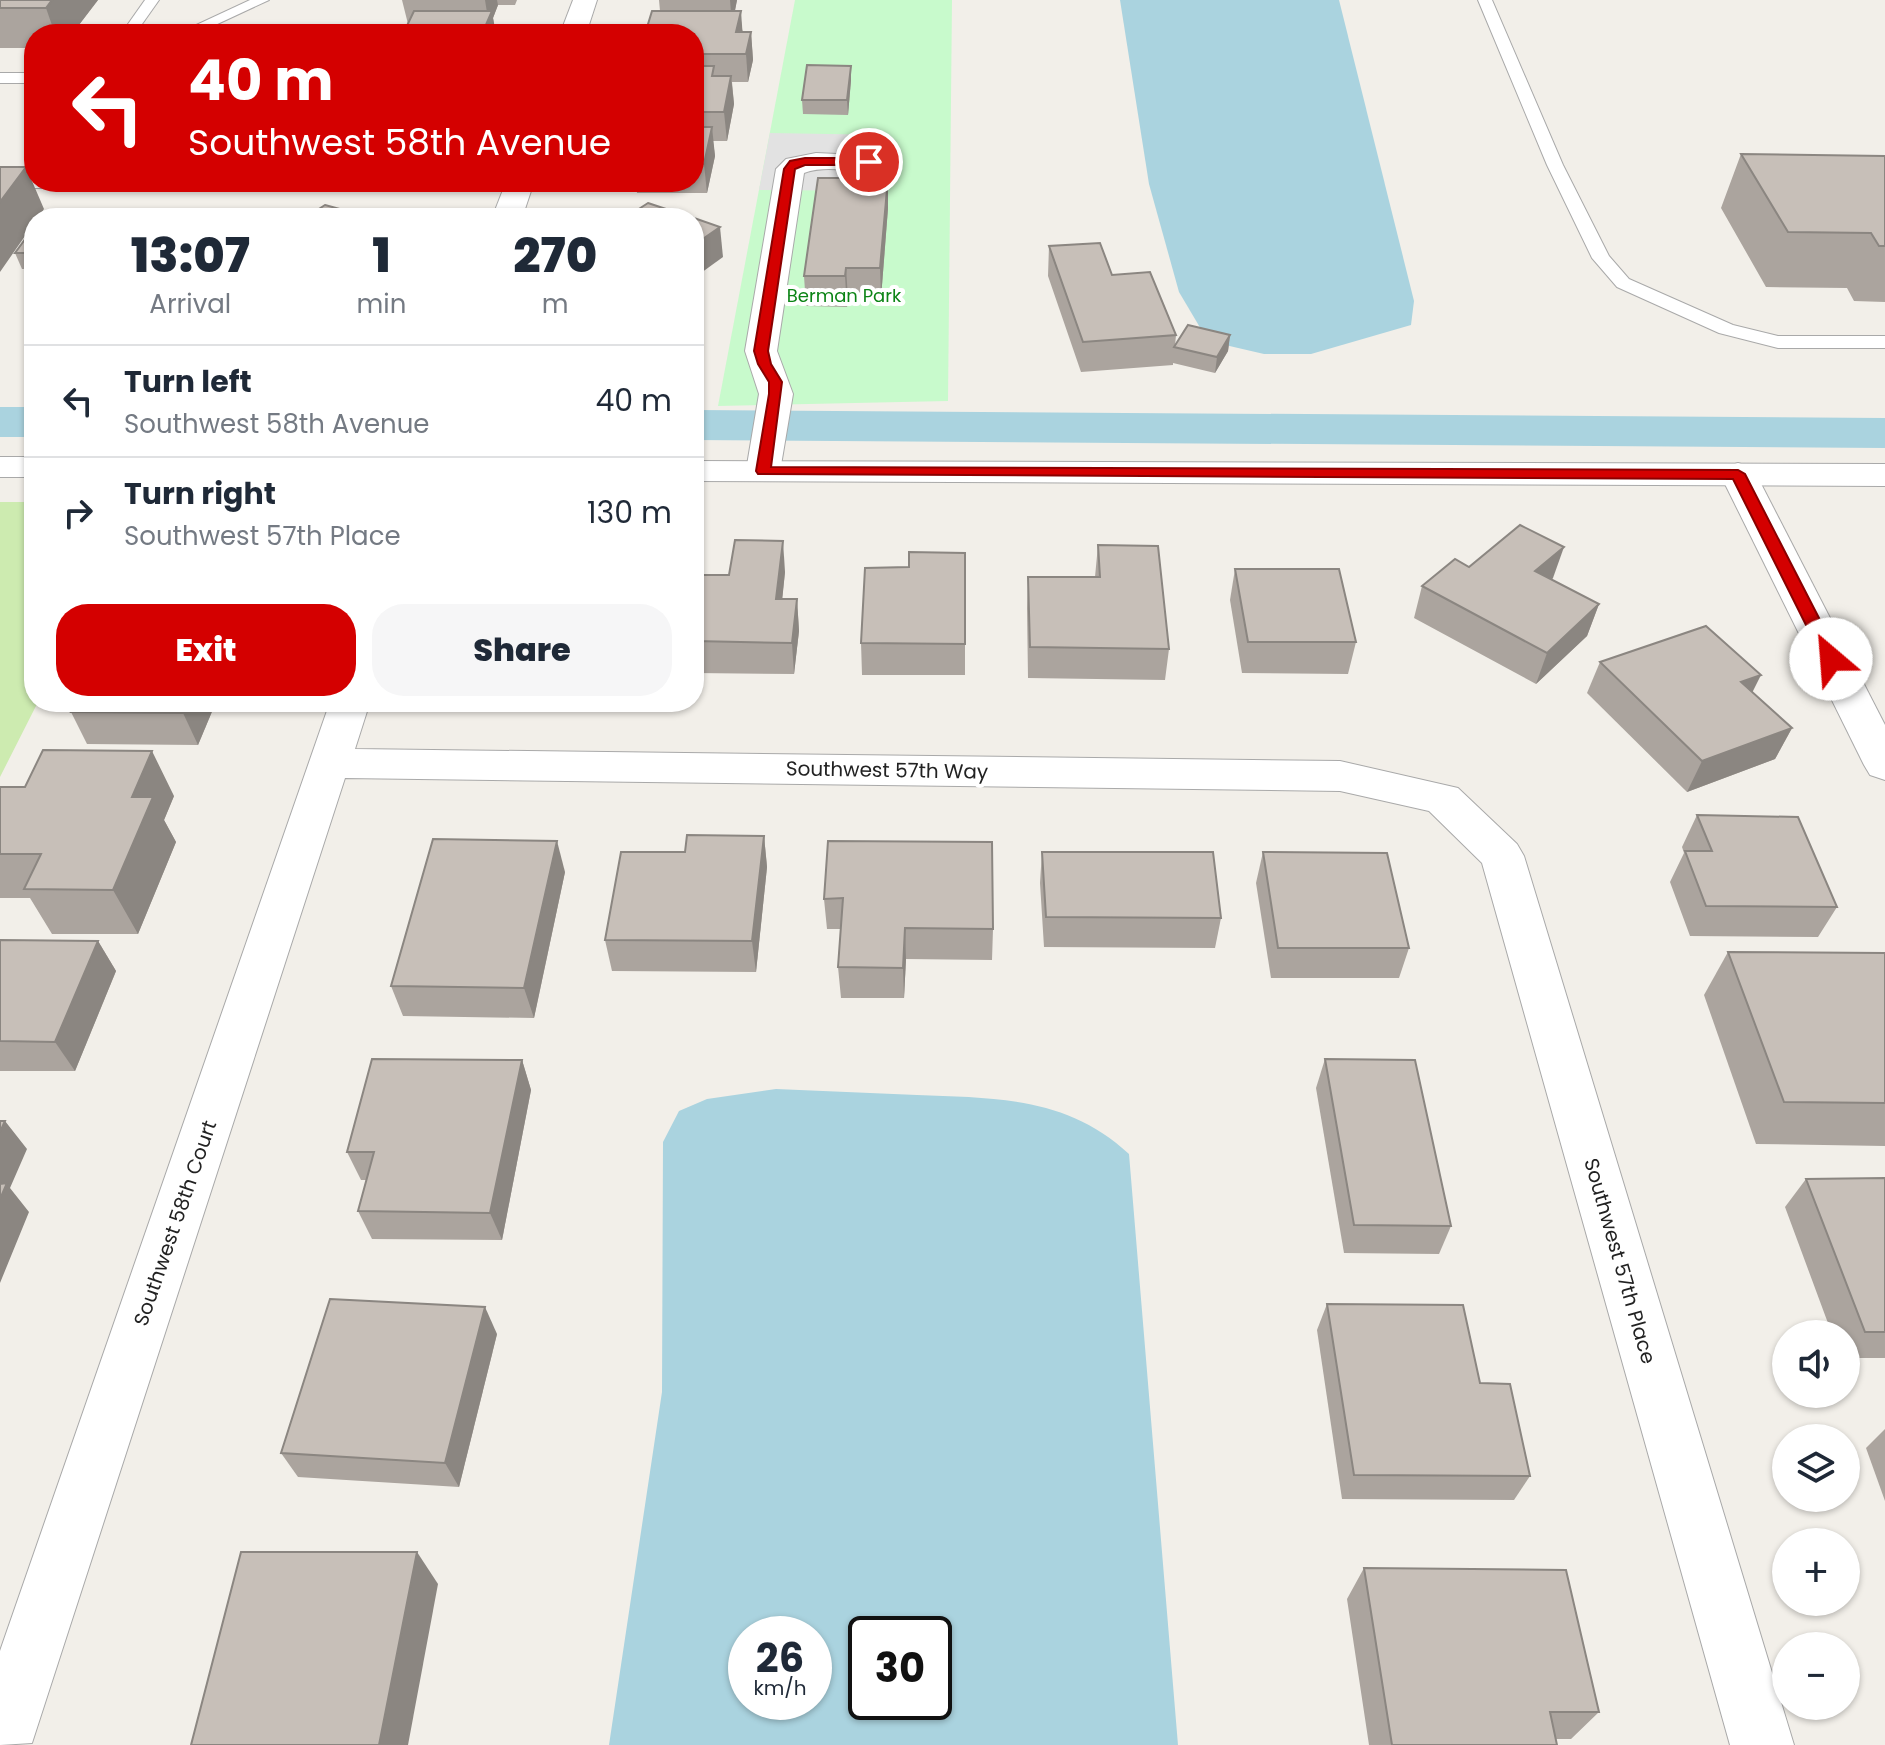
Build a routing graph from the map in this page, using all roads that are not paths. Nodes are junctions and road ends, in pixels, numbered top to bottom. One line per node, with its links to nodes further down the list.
1 (152, 0): 5 (lane)
2 (262, 0): 6 (lane)
3 (585, 0): 7 (street)
4 (1485, 0): 13 (lane)
5 (135, 24)
6 (207, 24)
7 (577, 24)
8 (0, 78): 9 (lane)
9 (24, 78)
10 (869, 162): 14 (street)
11 (0, 183): 12 (lane)
12 (24, 183)
13 (1885, 342)
14 (764, 464): 17 (street); 18 (street)
15 (0, 467): 16 (street)
16 (24, 467)
17 (704, 470)
18 (1738, 474): 19 (street); 22 (street)
19 (1885, 475)
20 (347, 712): 21 (street, Southwest 58th Court)
21 (329, 763): 23 (street, Southwest 57th Way); 24 (street, Southwest 58th Court)
22 (1885, 765)
23 (1443, 799): 25 (street, Southwest 57th Place)
24 (0, 1743)
25 (1762, 1745)

